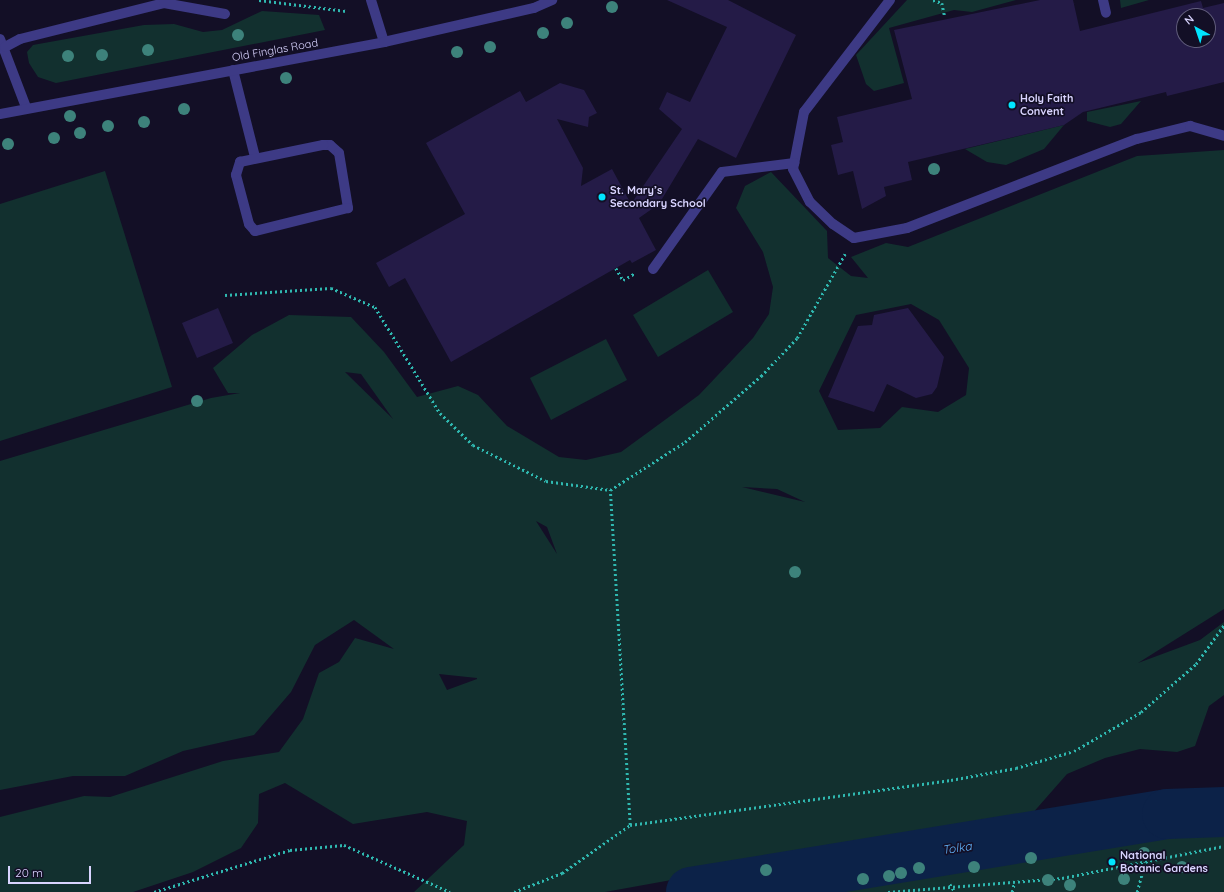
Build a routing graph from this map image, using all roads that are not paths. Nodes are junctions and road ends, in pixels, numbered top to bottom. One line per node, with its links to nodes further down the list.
1 (371, 0): 7 (street)
2 (552, 0): 7 (street, Old Finglas Road)
3 (890, 0): 14 (street)
4 (1103, 0): 5 (street)
5 (1106, 13)
6 (225, 14): 8 (street)
7 (384, 42): 9 (street, Old Finglas Road)
8 (2, 43): 10 (street)
9 (233, 70): 10 (street, Old Finglas Road); 13 (street)
10 (26, 107): 11 (street, Old Finglas Road)
11 (0, 114)
12 (1224, 136): 14 (street)
13 (255, 157): 13 (street)
14 (794, 163): 15 (street)
15 (653, 269)

